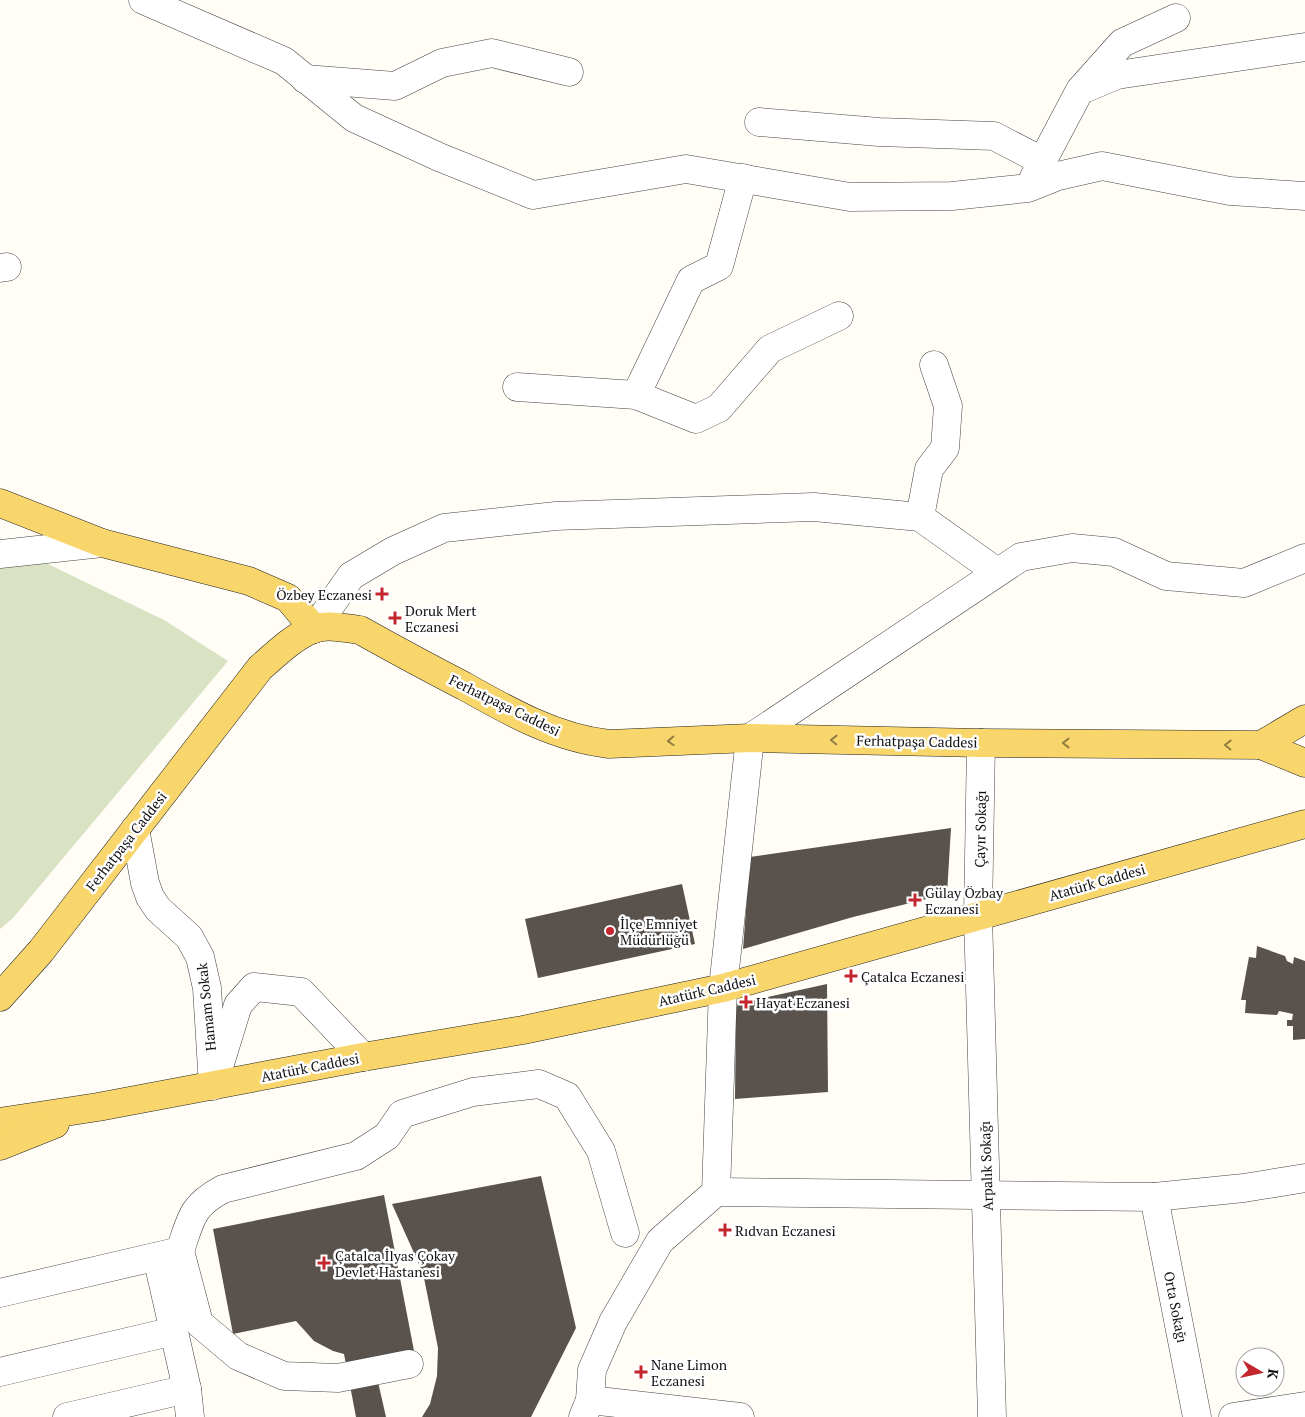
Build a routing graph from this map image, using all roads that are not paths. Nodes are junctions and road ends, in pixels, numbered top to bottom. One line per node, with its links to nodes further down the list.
1 (143, 0): 5 (street)
2 (1176, 18): 6 (street)
3 (1305, 47): 6 (street)
4 (569, 72): 5 (street)
5 (305, 79): 9 (street)
6 (1080, 90): 8 (street)
7 (759, 122): 8 (street)
8 (1042, 161): 10 (street)
9 (743, 178): 10 (street); 15 (street)
10 (1028, 188): 11 (street)
11 (1305, 196)
12 (839, 316): 15 (street)
13 (934, 365): 17 (street)
14 (517, 387): 15 (street)
15 (636, 395)
16 (0, 503): 18 (main road)
17 (920, 517): 21 (street); 22 (street)
18 (102, 543): 19 (street); 22 (main road)
19 (0, 554)
20 (1305, 558): 21 (street)
21 (997, 572): 24 (street)
22 (314, 629): 24 (main road, Ferhatpaşa Caddesi, one-way to 22); 29 (main road, Ferhatpaşa Caddesi)
23 (1305, 719): 26 (main road)
24 (750, 738): 25 (main road, Ferhatpaşa Caddesi, one-way to 24); 31 (street)
25 (981, 743): 26 (main road, Ferhatpaşa Caddesi, one-way to 25); 30 (street, Çayır Sokağı)
26 (1261, 745): 27 (main road)
27 (1305, 763)
28 (1305, 824): 30 (main road, Atatürk Caddesi)
29 (136, 829): 32 (main road, Ferhatpaşa Caddesi); 34 (street, Hamam Sokak)
30 (978, 916): 31 (main road, Atatürk Caddesi); 40 (street, Arpalık Sokağı)
31 (723, 988): 33 (main road, Atatürk Caddesi); 39 (street)
32 (0, 997)
33 (363, 1057): 34 (main road, Atatürk Caddesi); 34 (street)
34 (213, 1086): 35 (main road, Atatürk Caddesi)
35 (98, 1107): 36 (main road); 37 (main road)
36 (0, 1122)
37 (0, 1146)
38 (1305, 1178): 41 (street)
39 (716, 1192): 40 (street); 50 (street)
40 (987, 1196): 41 (street); 54 (street, Arpalık Sokağı)
41 (1154, 1197): 55 (street, Orta Sokağı)
42 (625, 1233): 43 (street)
43 (169, 1254): 44 (street); 45 (street); 46 (street)
44 (0, 1293)
45 (174, 1331): 47 (street); 48 (street)
46 (409, 1364)
47 (0, 1372)
48 (187, 1390): 51 (street); 52 (street)
49 (1305, 1406): 56 (street)
50 (587, 1409): 53 (street)
51 (67, 1417)
52 (190, 1417)
53 (740, 1417)
54 (992, 1417)
55 (1197, 1417)
56 (1233, 1417)

